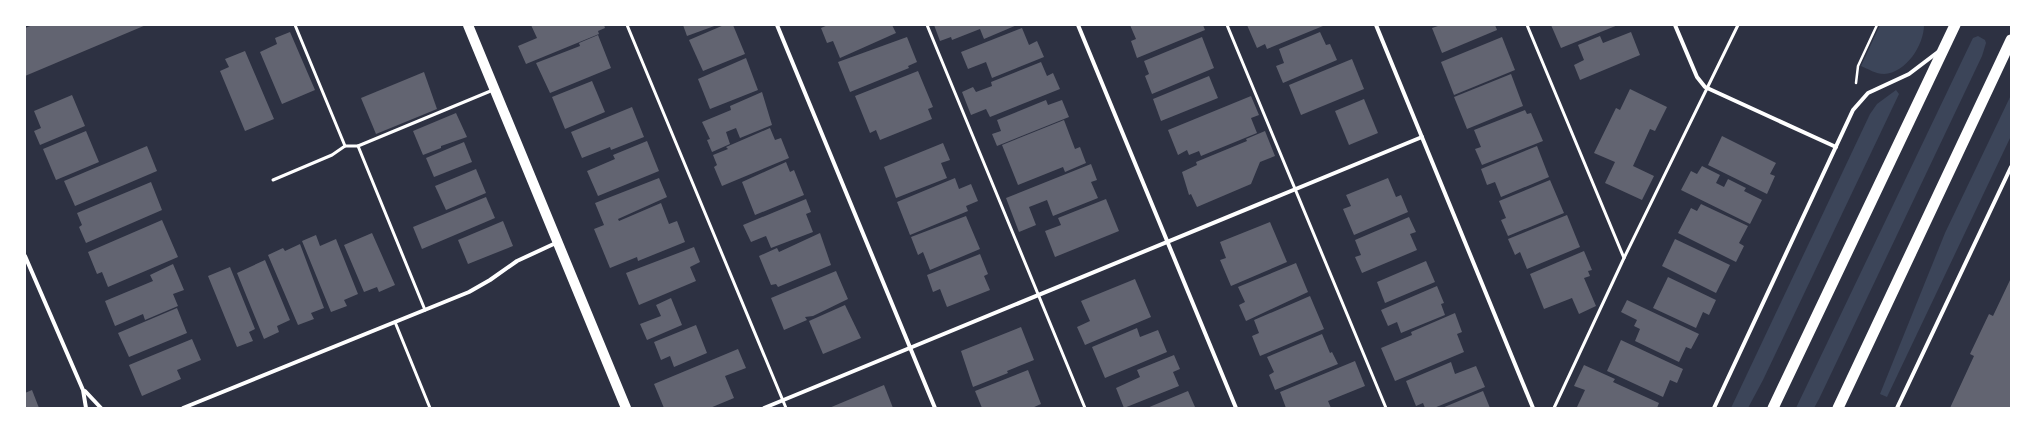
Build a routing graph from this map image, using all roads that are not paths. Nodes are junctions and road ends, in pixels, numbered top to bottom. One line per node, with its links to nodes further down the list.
1 (295, 25): 18 (lane)
2 (468, 25): 16 (main road)
3 (627, 25): 33 (lane)
4 (777, 25): 31 (street)
5 (927, 25): 28 (lane)
6 (1078, 25): 25 (street)
7 (1227, 25): 23 (lane)
8 (1376, 25): 17 (street)
9 (1527, 25): 27 (lane)
10 (1675, 25): 15 (street)
11 (1738, 25): 15 (lane)
12 (1955, 25): 14 (highway)
13 (2011, 40): 49 (highway)
14 (1944, 47): 20 (street); 48 (highway)
15 (1708, 89): 20 (street); 27 (lane)
16 (495, 90): 19 (lane); 24 (main road)
17 (1422, 137): 23 (street); 45 (street)
18 (345, 146): 19 (lane); 22 (lane)
19 (358, 146): 29 (lane)
20 (1836, 147): 47 (street)
21 (2011, 167): 50 (street)
22 (273, 180)
23 (1295, 190): 25 (street); 44 (lane)
24 (558, 242): 29 (street); 38 (main road)
25 (1168, 242): 28 (street); 43 (street)
26 (25, 256): 32 (street)
27 (1624, 258): 46 (lane)
28 (1039, 295): 31 (street); 42 (lane)
29 (425, 310): 30 (street)
30 (395, 322): 36 (street); 37 (lane)
31 (911, 348): 33 (street); 41 (street)
32 (80, 384): 34 (street); 35 (street)
33 (783, 401): 39 (street); 40 (lane)
34 (86, 408)
35 (101, 408)
36 (182, 408)
37 (430, 408)
38 (626, 408)
39 (764, 408)
40 (786, 408)
41 (935, 408)
42 (1085, 408)
43 (1236, 408)
44 (1386, 408)
45 (1533, 408)
46 (1554, 408)
47 (1714, 408)
48 (1773, 408)
49 (1838, 408)
50 (1897, 408)

